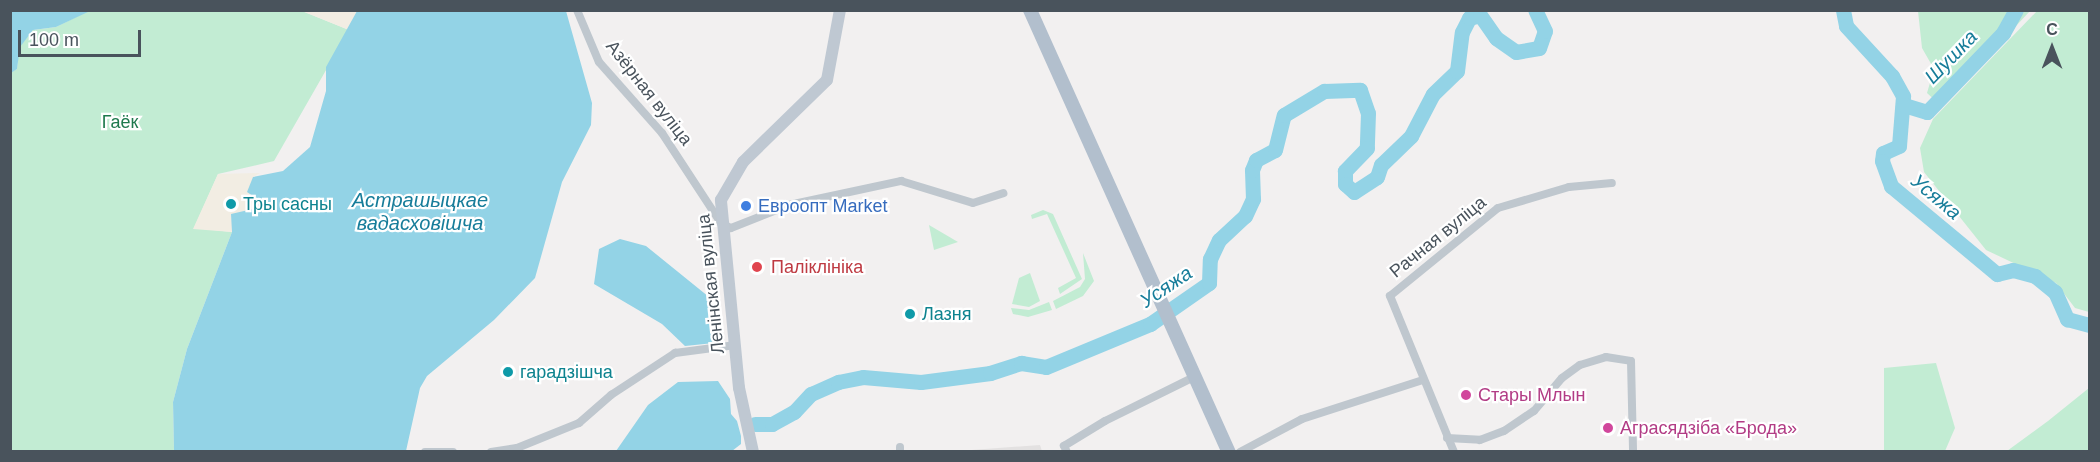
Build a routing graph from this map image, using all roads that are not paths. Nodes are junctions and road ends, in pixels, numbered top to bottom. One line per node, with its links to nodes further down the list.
1 (577, 10): 6 (street, Азёрная вуліца)
2 (840, 10): 6 (street, Ленінская вуліца)
3 (1030, 10): 8 (main road)
4 (1612, 183): 9 (street, Рачная вуліца)
5 (1003, 193): 6 (street)
6 (721, 223): 7 (street, Ленінская вуліца)
7 (735, 345): 14 (street); 15 (street, Ленінская вуліца)
8 (1194, 377): 16 (street); 17 (main road)
9 (1423, 380): 10 (street); 11 (street)
10 (1447, 438): 19 (street); 20 (street)
11 (1252, 449): 18 (street)
12 (425, 452): 13 (street)
13 (453, 452)
14 (491, 452)
15 (753, 452)
16 (1066, 452)
17 (1229, 452)
18 (1240, 452)
19 (1454, 452)
20 (1633, 452)

